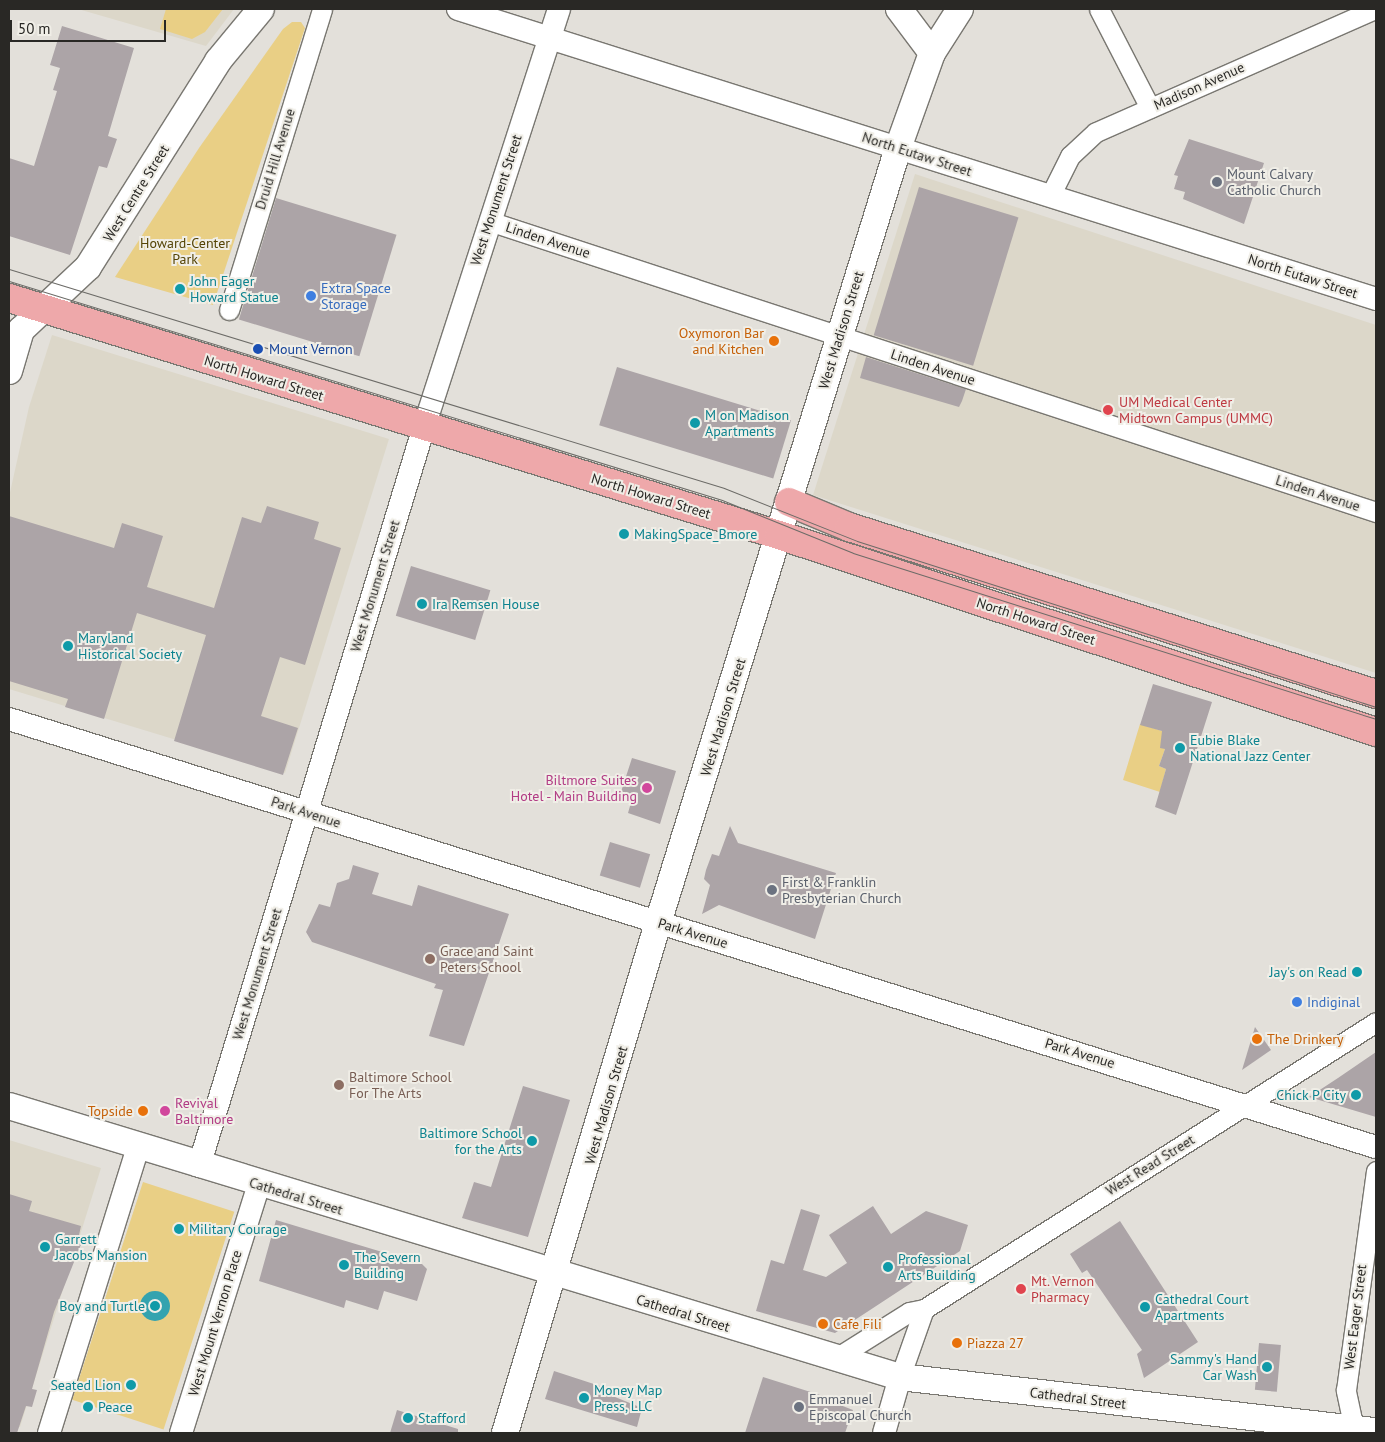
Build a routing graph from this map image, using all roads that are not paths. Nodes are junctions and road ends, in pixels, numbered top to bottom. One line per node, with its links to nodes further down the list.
1 (261, 9): 17 (main road, West Centre Street)
2 (322, 9): 18 (street, Druid Hill Avenue)
3 (458, 9): 9 (street, North Eutaw Street)
4 (559, 9): 9 (street, West Monument Street)
5 (900, 9): 10 (main road)
6 (960, 9): 10 (main road, West Madison Street)
7 (1099, 9): 11 (street)
8 (1375, 9): 11 (street, Madison Avenue)
9 (548, 36): 12 (street, North Eutaw Street); 14 (street, West Monument Street)
10 (932, 53): 12 (main road, West Madison Street)
11 (1150, 108): 13 (street, Madison Avenue)
12 (898, 148): 13 (street, North Eutaw Street); 19 (main road, West Madison Street)
13 (1050, 196): 16 (street, North Eutaw Street)
14 (489, 221): 19 (street, Linden Avenue); 21 (street, West Monument Street)
15 (9, 298): 17 (main road, North Howard Street)
16 (1376, 298)
17 (45, 310): 20 (main road, West Centre Street); 21 (main road, North Howard Street)
18 (229, 310)
19 (839, 336): 22 (main road, West Madison Street); 23 (street, Linden Avenue)
20 (9, 371)
21 (424, 427): 24 (main road, North Howard Street); 28 (street, West Monument Street)
22 (789, 502): 24 (main road, West Madison Street); 25 (main road)
23 (1376, 512)
24 (779, 535): 27 (main road, North Howard Street); 29 (main road, West Madison Street)
25 (1376, 694)
26 (9, 719): 28 (street, Park Avenue)
27 (1376, 732)
28 (306, 812): 29 (street, Park Avenue); 35 (street, West Monument Street)
29 (658, 923): 31 (street, Park Avenue); 38 (main road, West Madison Street)
30 (1376, 1022): 31 (street, West Read Street)
31 (1248, 1104): 34 (street, Park Avenue); 39 (street, West Read Street)
32 (9, 1106): 33 (main road, Cathedral Street)
33 (138, 1148): 35 (main road, Cathedral Street); 43 (street)
34 (1376, 1148)
35 (199, 1166): 37 (main road, Cathedral Street)
36 (1376, 1171): 42 (street, West Eager Street)
37 (259, 1184): 38 (main road, Cathedral Street); 44 (street, West Mount Vernon Place)
38 (555, 1274): 40 (main road, Cathedral Street); 45 (main road, West Madison Street)
39 (924, 1309): 40 (street, West Read Street); 41 (street)
40 (836, 1358): 41 (main road, Cathedral Street)
41 (900, 1377): 42 (main road, Cathedral Street); 46 (street)
42 (1362, 1431)
43 (49, 1433)
44 (181, 1433)
45 (505, 1433)
46 (884, 1433)

